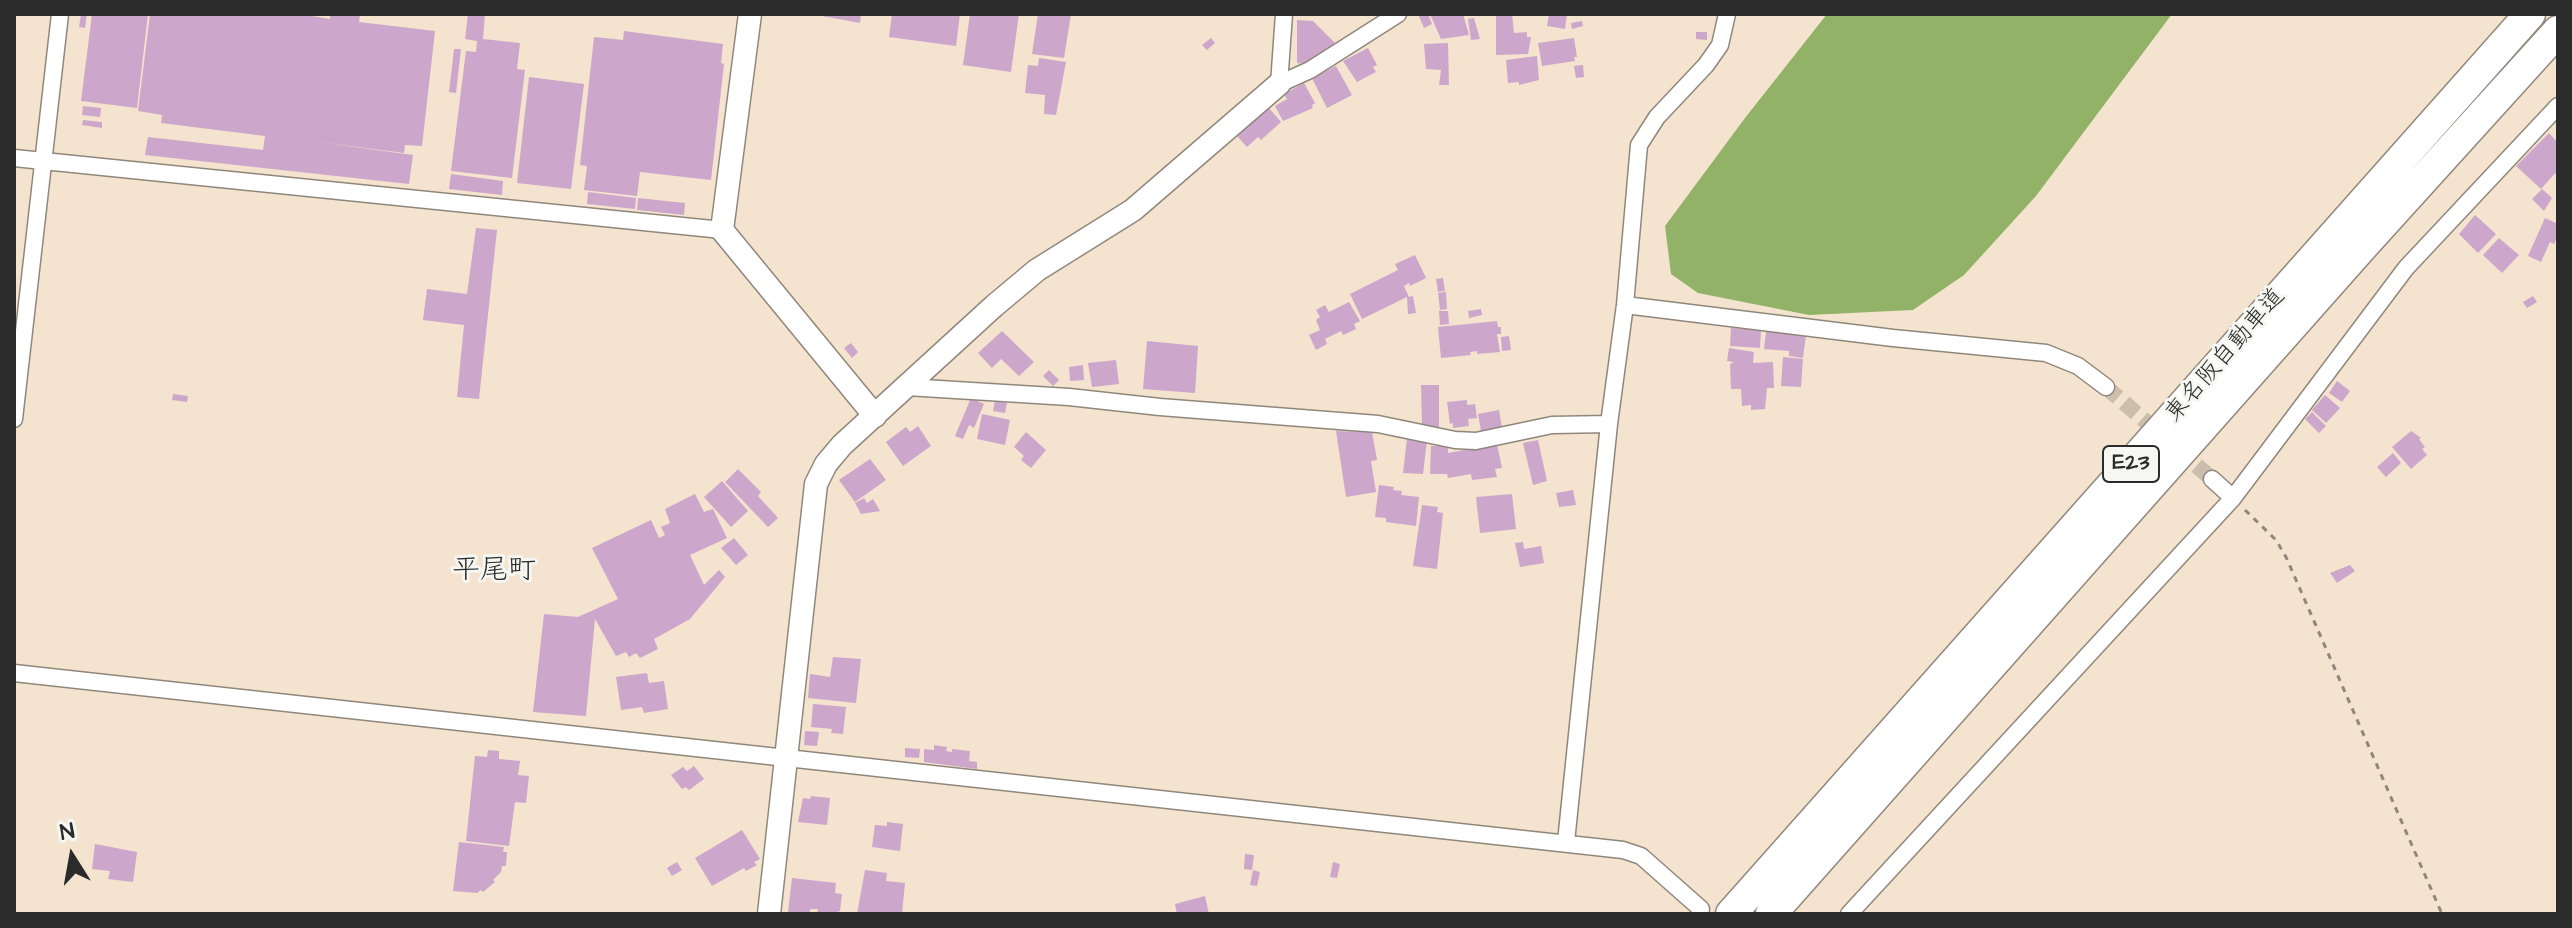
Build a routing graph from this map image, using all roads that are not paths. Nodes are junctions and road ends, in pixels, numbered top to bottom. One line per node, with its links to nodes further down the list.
1 (60, 14): 11 (street)
2 (750, 14): 12 (street)
3 (1284, 14): 8 (street)
4 (1398, 14): 8 (street)
5 (1727, 14): 13 (street)
6 (2530, 14): 26 (highway, 東名阪自動車道 / E23)
7 (2558, 31): 27 (highway, 東名阪自動車道 / E23)
8 (1279, 84): 14 (street)
9 (2558, 106): 20 (street)
10 (14, 158): 11 (street)
11 (45, 162): 12 (street); 17 (street)
12 (722, 230): 16 (street)
13 (1625, 305): 15 (street); 18 (street)
14 (907, 387): 16 (street); 18 (street)
15 (2106, 387)
16 (875, 416): 22 (street)
17 (14, 419)
18 (1609, 424): 23 (street)
19 (2212, 479): 20 (street)
20 (2233, 498): 28 (street)
21 (14, 673): 22 (street)
22 (785, 758): 23 (street); 25 (street)
23 (1566, 842): 24 (street)
24 (1701, 909)
25 (769, 914)
26 (1731, 914)
27 (1771, 914)
28 (1849, 914)

